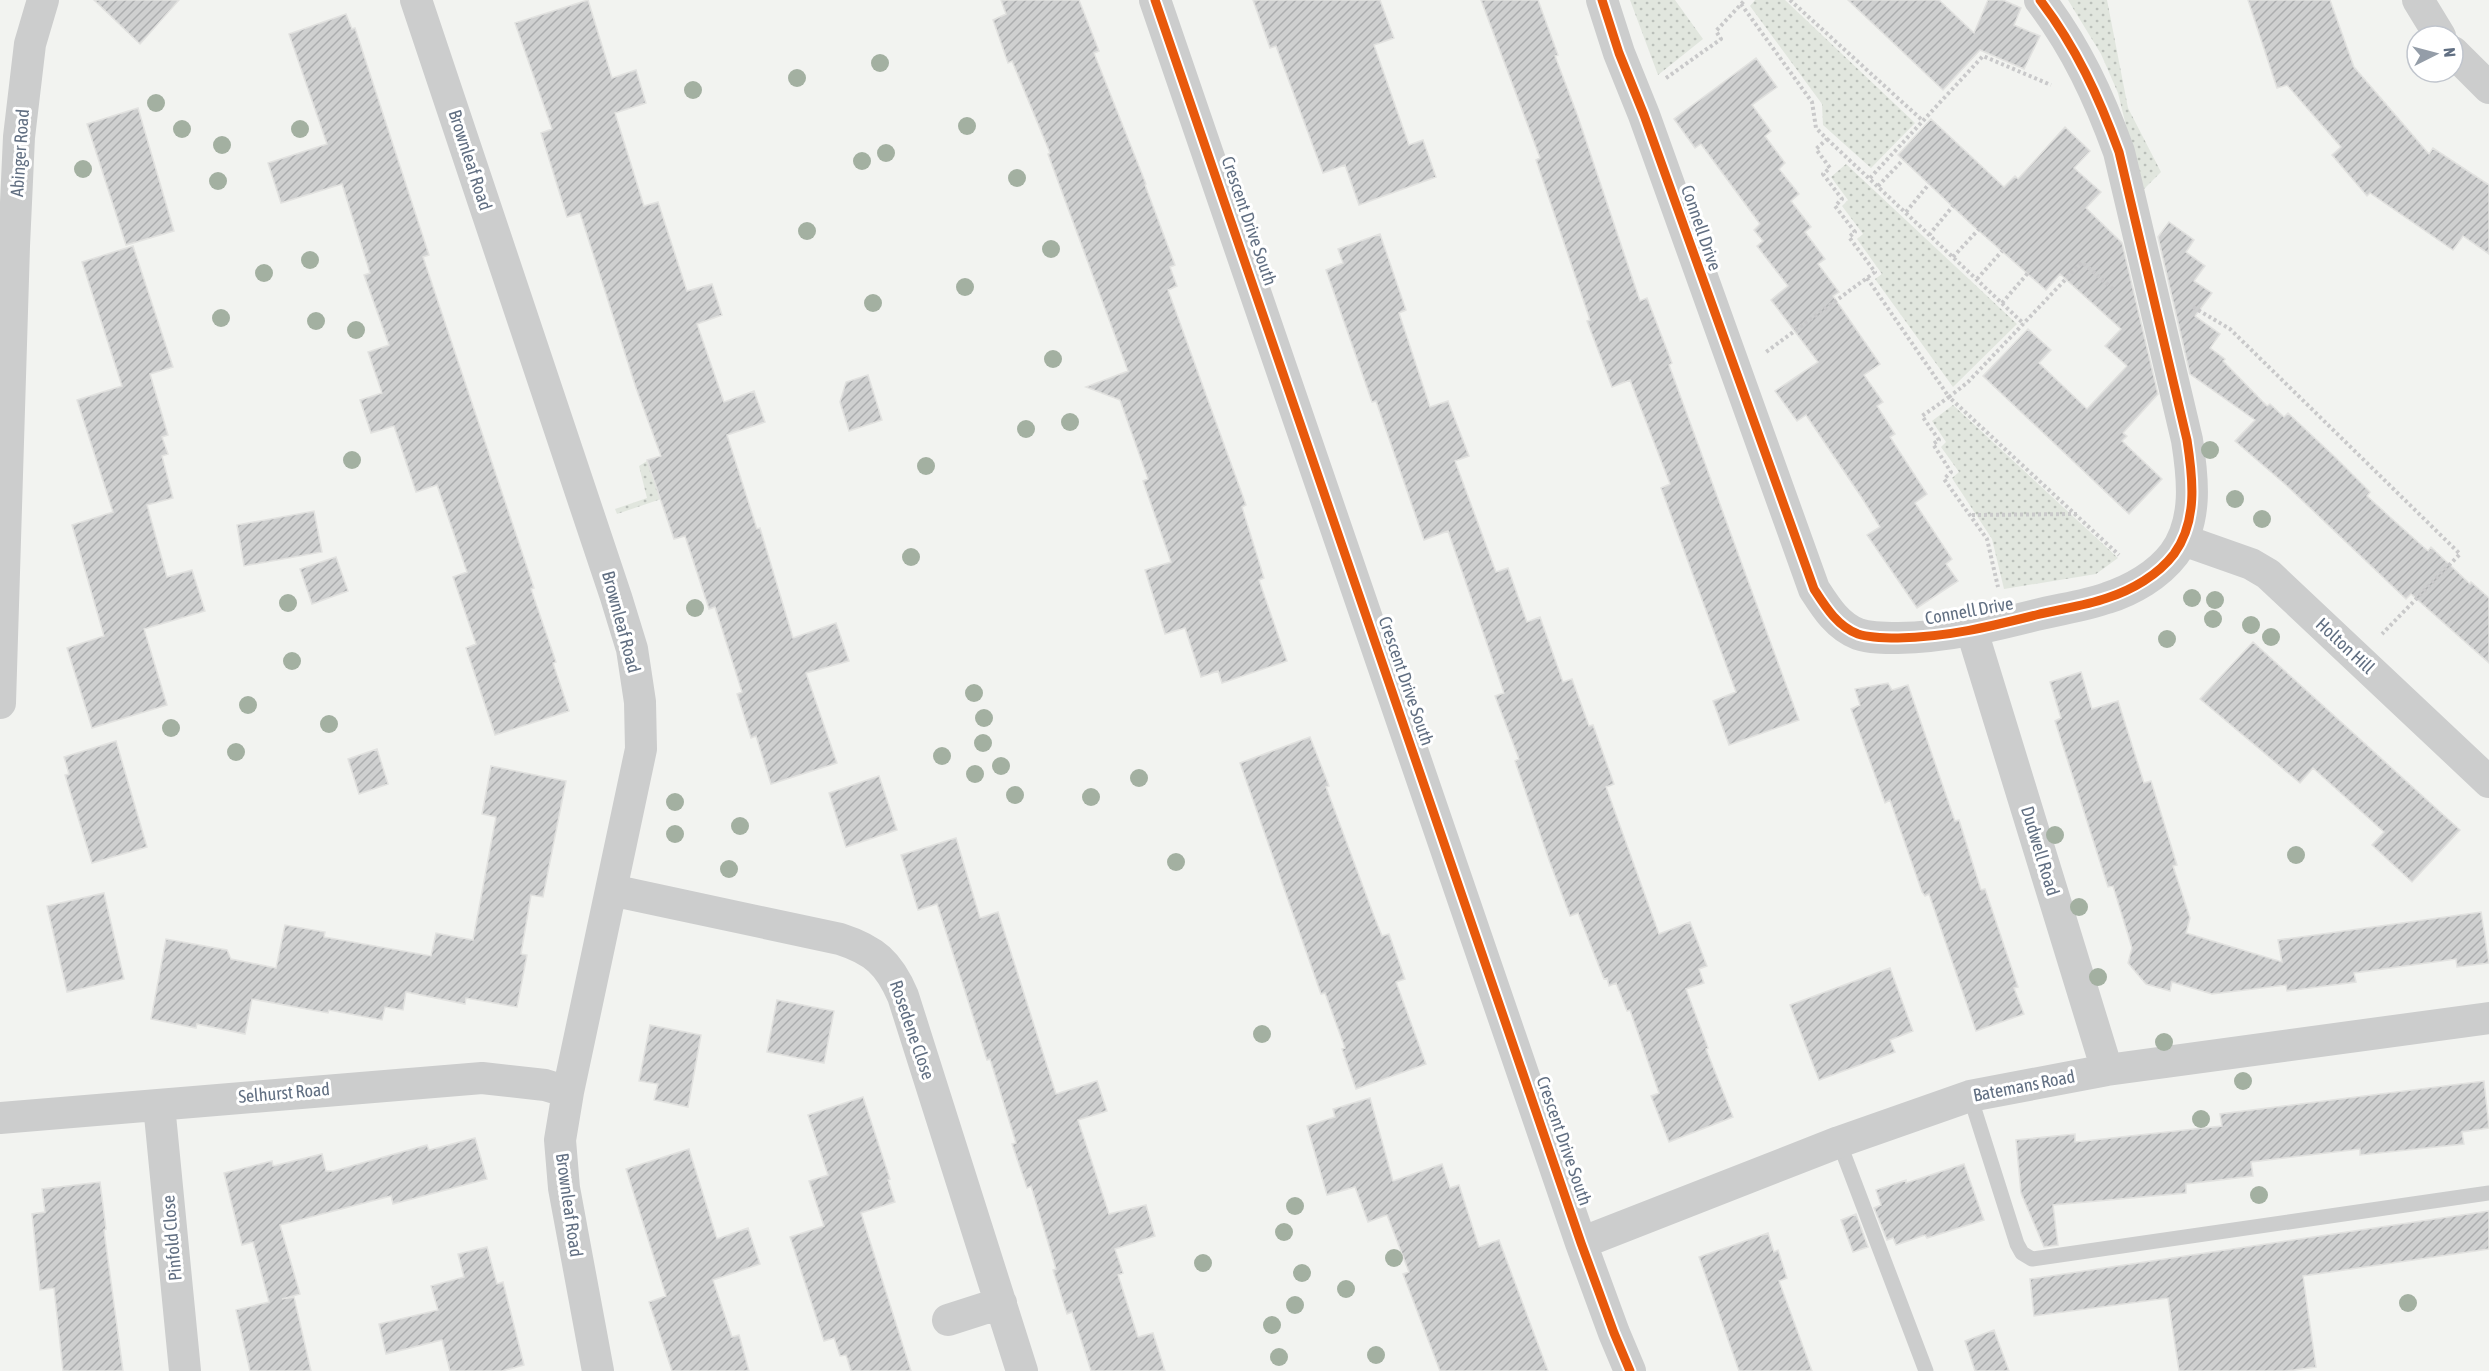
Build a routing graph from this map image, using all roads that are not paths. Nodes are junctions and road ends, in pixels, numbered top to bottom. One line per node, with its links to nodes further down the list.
1 (43, 0): 12 (street, Abinger Road)
2 (416, 0): 14 (street, Brownleaf Road)
3 (1155, 0): 23 (street, Crescent Drive South)
4 (1602, 0): 11 (street, Connell Drive)
5 (2040, 0): 10 (street, Connell Drive)
6 (2418, 0): 7 (street)
7 (2433, 24)
8 (2465, 64): 9 (street)
9 (2489, 88)
10 (2183, 540): 11 (street, Connell Drive); 13 (street, Holton Hill)
11 (1972, 631): 16 (street, Dudwell Road)
12 (0, 703)
13 (2489, 782)
14 (611, 890): 17 (street, Brownleaf Road); 24 (street, Rosedene Close)
15 (2489, 1018): 16 (street, Batemans Road)
16 (2107, 1070): 18 (street, Batemans Road)
17 (568, 1092): 19 (street, Selhurst Road); 27 (street, Brownleaf Road)
18 (1970, 1096): 21 (street, Batemans Road); 22 (lane)
19 (159, 1105): 20 (street, Selhurst Road); 26 (street, Pinfold Close)
20 (0, 1118)
21 (1839, 1142): 23 (street, Batemans Road); 30 (lane)
22 (2489, 1193)
23 (1581, 1243): 29 (street, Crescent Drive South)
24 (1001, 1302): 25 (street); 28 (street, Rosedene Close)
25 (948, 1320)
26 (185, 1371)
27 (598, 1371)
28 (1022, 1371)
29 (1630, 1371)
30 (1926, 1371)

